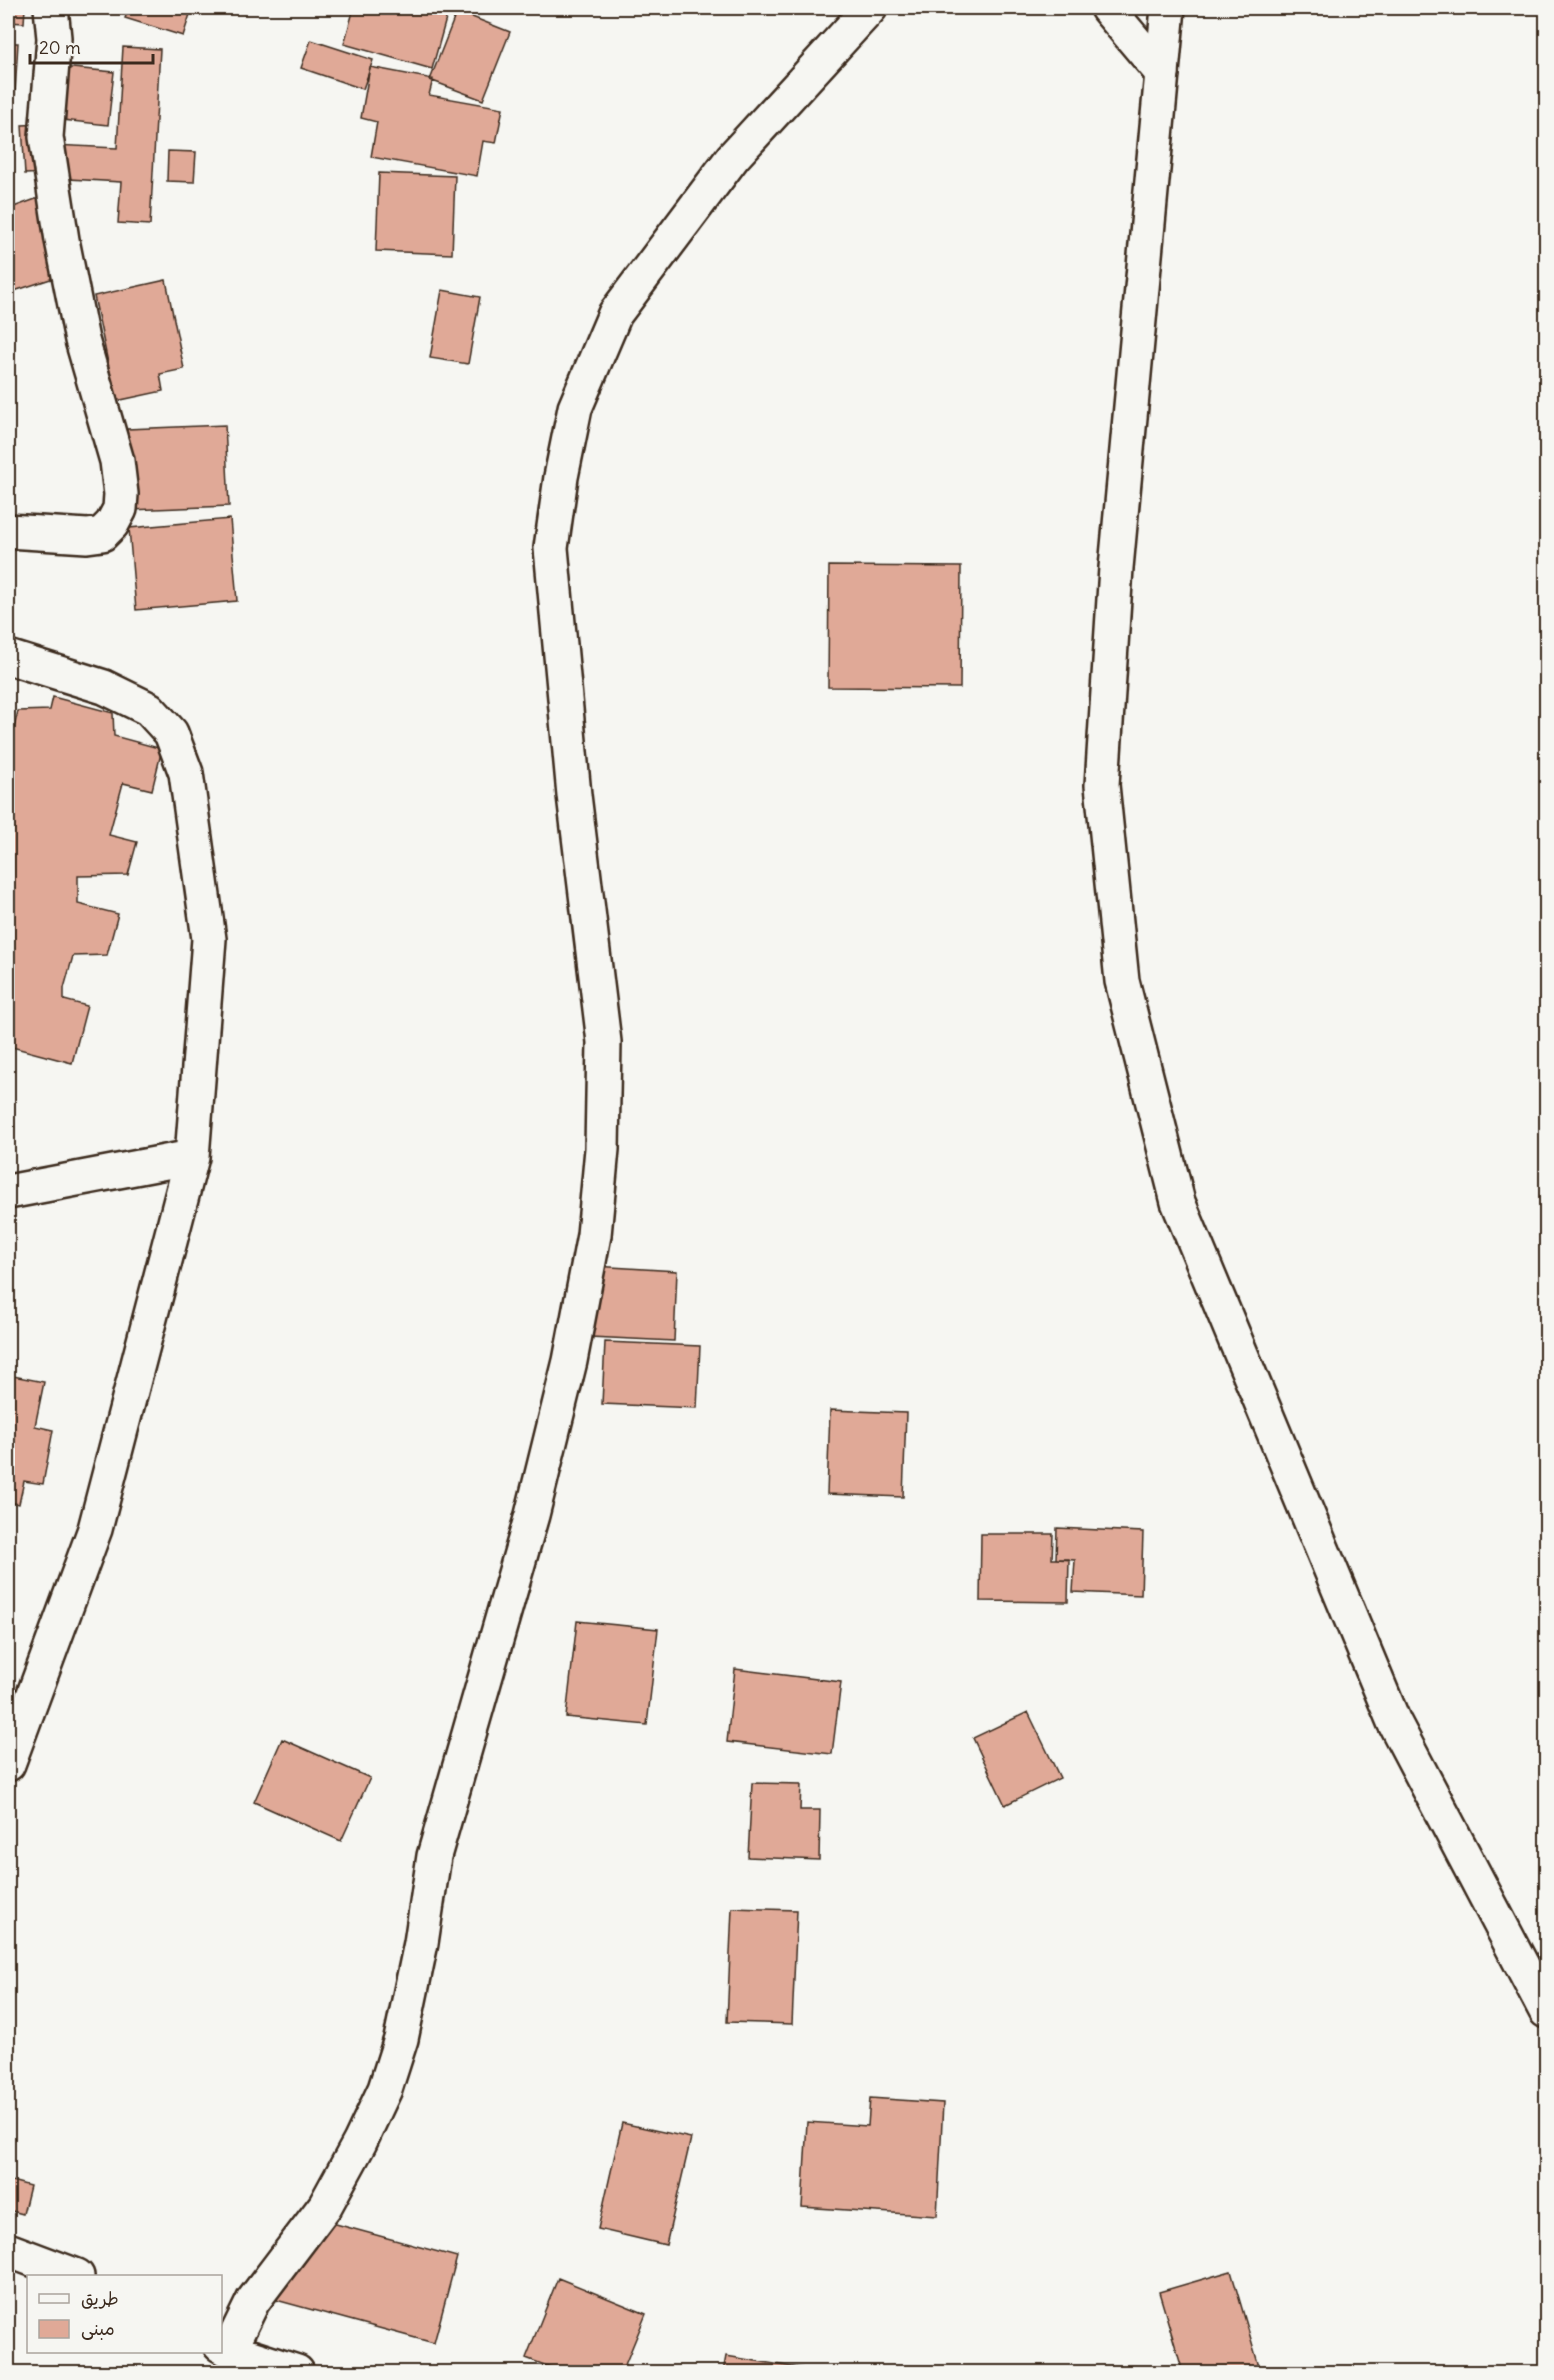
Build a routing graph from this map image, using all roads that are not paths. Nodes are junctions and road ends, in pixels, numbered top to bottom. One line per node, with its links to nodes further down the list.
1 (51, 8): 6 (street)
2 (870, 8): 14 (street)
3 (1107, 8): 5 (street)
4 (1168, 8): 5 (street)
5 (1162, 73): 11 (street)
6 (8, 531)
7 (8, 657): 8 (street)
8 (192, 1157): 9 (street); 10 (street)
9 (8, 1192)
10 (8, 1764)
11 (1546, 2011)
12 (8, 2250): 13 (street)
13 (72, 2275)
14 (225, 2347): 15 (street)
15 (297, 2373)

